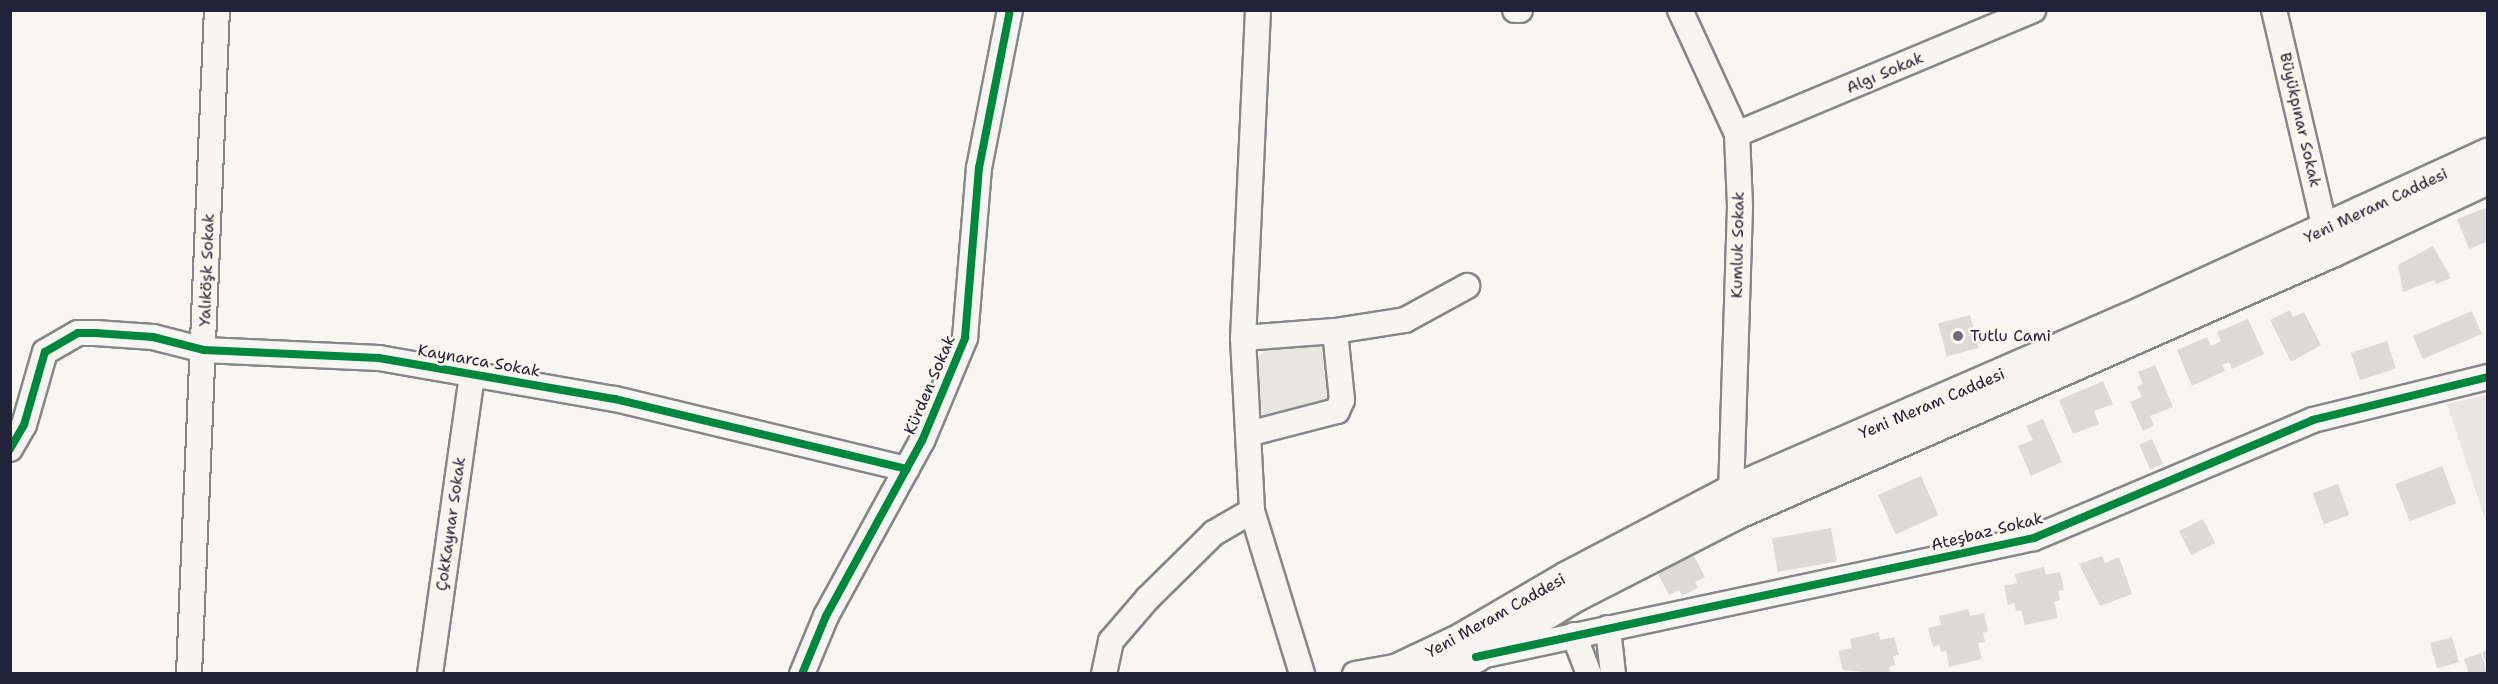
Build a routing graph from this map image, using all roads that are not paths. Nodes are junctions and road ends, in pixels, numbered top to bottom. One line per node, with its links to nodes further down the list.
1 (217, 10): 16 (street, Yalıköşk Sokak)
2 (1010, 10): 21 (street, Kürden Sokak)
3 (1258, 10): 15 (street)
4 (1515, 10): 5 (street)
5 (1520, 10)
6 (1680, 10): 9 (street, Kumluk Sokak)
7 (2033, 10): 9 (street, Algı Sokak)
8 (2274, 10): 12 (street, Büyükpınar Sokak)
9 (1737, 134): 22 (street, Kumluk Sokak)
10 (2487, 154): 12 (main road, Yeni Meram Caddesi)
11 (2487, 179): 24 (main road, Yeni Meram Caddesi)
12 (2325, 230): 22 (main road, Yeni Meram Caddesi)
13 (1467, 285): 14 (street)
14 (1335, 331): 15 (street); 19 (street)
15 (1243, 338): 19 (street)
16 (204, 350): 17 (street, Kaynarca Sokak); 20 (street, Kaynarca Sokak); 28 (street, Yalıköşk Sokak)
17 (472, 374): 21 (street, Kaynarca Sokak); 29 (street, ÇokKaynar Sokak)
18 (2487, 377): 25 (street, Ateşbaz Sokak)
19 (1248, 434): 23 (street)
20 (10, 449)
21 (907, 469): 30 (street, Kürden Sokak)
22 (1731, 491): 27 (main road, Yeni Meram Caddesi)
23 (1252, 511): 31 (street); 32 (street)
24 (1576, 596): 25 (street); 26 (main road, Yeni Meram Caddesi)
25 (1589, 632): 26 (street, Ateşbaz Sokak); 35 (street); 36 (street)
26 (1476, 657): 34 (main road, Yeni Meram Caddesi)
27 (1396, 669): 33 (street)
28 (189, 674)
29 (430, 674)
30 (802, 674)
31 (1104, 674)
32 (1302, 674)
33 (1355, 674)
34 (1441, 674)
35 (1589, 674)
36 (1613, 674)

